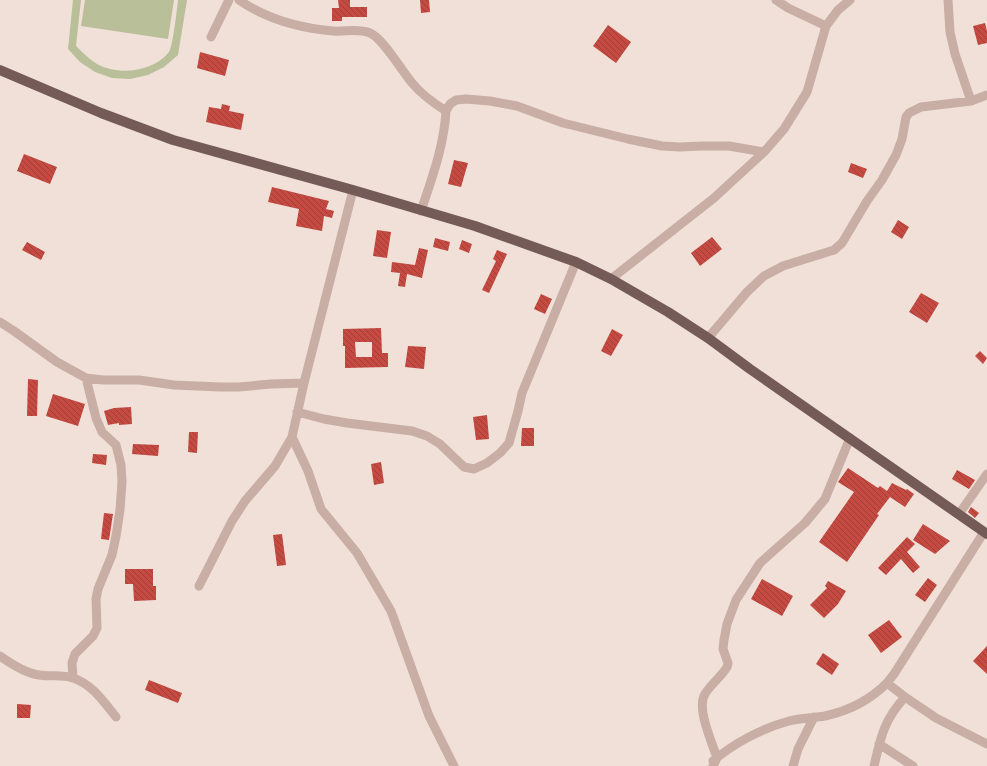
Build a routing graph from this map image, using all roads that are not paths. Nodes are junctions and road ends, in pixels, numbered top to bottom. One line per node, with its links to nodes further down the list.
1 (229, 0): 7 (street)
2 (239, 0): 11 (street)
3 (776, 0): 6 (street)
4 (850, 0): 6 (street)
5 (948, 0): 10 (street)
6 (826, 26): 12 (street)
7 (211, 37)
8 (0, 70): 13 (main road)
9 (987, 95): 10 (street)
10 (971, 101): 18 (street)
11 (446, 111): 12 (street); 14 (street)
12 (764, 152): 16 (street)
13 (353, 190): 14 (main road); 20 (street)
14 (421, 211): 15 (main road)
15 (576, 262): 16 (main road); 21 (street)
16 (611, 279): 18 (main road)
17 (0, 322): 19 (street)
18 (708, 338): 23 (main road)
19 (86, 378): 20 (street); 29 (street)
20 (304, 383): 21 (street)
21 (298, 412): 22 (street)
22 (292, 437): 27 (street); 37 (street)
23 (850, 438): 25 (main road); 36 (street)
24 (987, 474): 25 (street)
25 (959, 514): 26 (main road)
26 (986, 533): 30 (street)
27 (199, 586)
28 (0, 656): 29 (street)
29 (73, 678): 32 (street)
30 (887, 683): 31 (street); 33 (street)
31 (905, 697): 34 (street); 35 (street)
32 (116, 717)
33 (814, 718): 36 (street); 39 (street)
34 (879, 744): 40 (street); 41 (street)
35 (987, 744)
36 (715, 762): 38 (street)
37 (454, 766)
38 (707, 766)
39 (793, 766)
40 (874, 766)
41 (913, 766)

